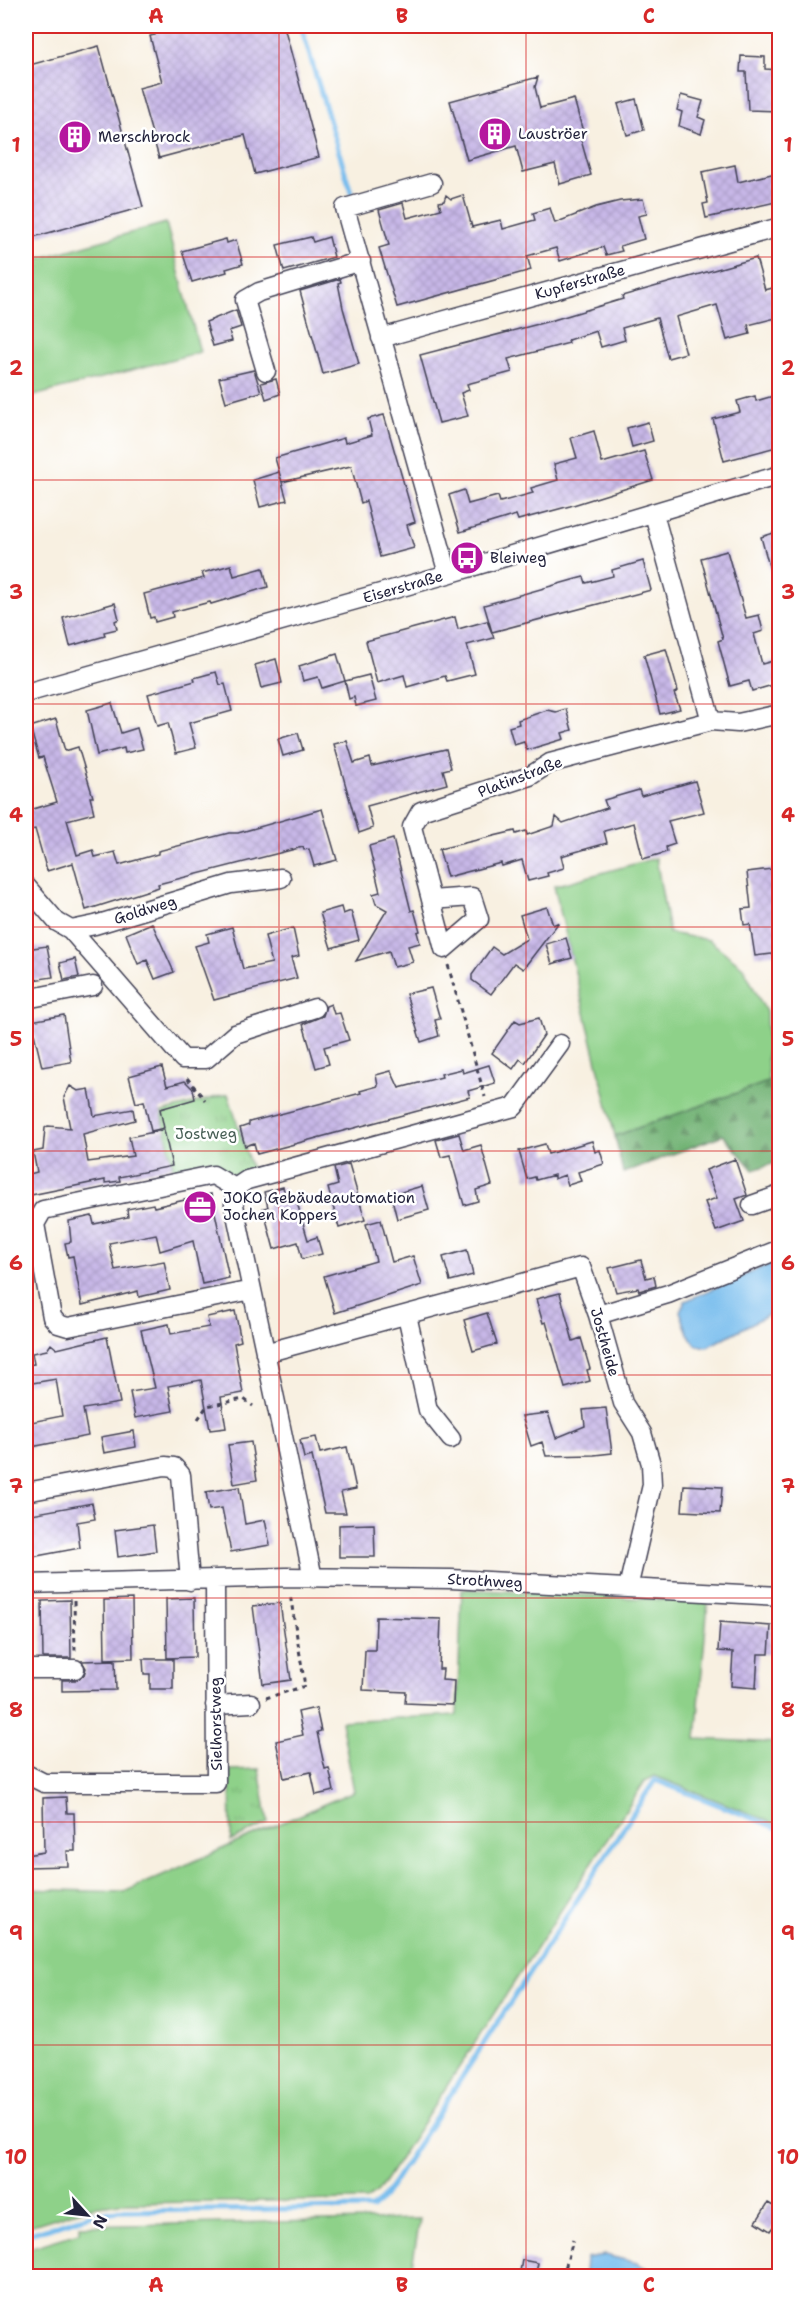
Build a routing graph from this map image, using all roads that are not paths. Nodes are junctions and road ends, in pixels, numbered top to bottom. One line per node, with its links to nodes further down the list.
1 (432, 183): 3 (street)
2 (780, 227): 4 (street, Kupferstraße)
3 (361, 261): 4 (street); 5 (street)
4 (381, 338): 8 (street)
5 (266, 371)
6 (780, 476): 7 (street, Eiserstraße)
7 (654, 514): 8 (street, Eiserstraße); 11 (street)
8 (448, 574): 9 (street, Eiserstraße)
9 (26, 693)
10 (780, 714): 11 (street, Platinstraße)
11 (711, 721): 14 (street, Platinstraße)
12 (281, 878): 15 (street, Goldweg)
13 (26, 886): 15 (street)
14 (431, 900): 14 (street, Platinstraße)
15 (71, 930): 18 (street)
16 (93, 986): 17 (street)
17 (26, 999)
18 (315, 1008)
19 (560, 1044): 20 (street)
20 (235, 1188): 24 (street); 24 (street)
21 (780, 1195): 22 (street)
22 (752, 1205)
23 (780, 1249): 26 (street)
24 (252, 1290): 27 (street)
25 (407, 1314): 26 (street, Jostheide); 27 (street, Jostheide); 28 (street)
26 (598, 1315): 34 (street, Jostheide)
27 (265, 1353): 30 (street)
28 (451, 1439)
29 (26, 1492): 31 (street)
30 (313, 1578): 32 (street, Strothweg); 34 (street, Strothweg)
31 (190, 1581): 32 (street, Strothweg); 33 (street, Strothweg)
32 (215, 1581): 39 (street, Sielhorstweg)
33 (26, 1584)
34 (628, 1588): 35 (street, Strothweg)
35 (780, 1596)
36 (75, 1669): 37 (street)
37 (26, 1670)
38 (252, 1703): 39 (street)
39 (215, 1706): 40 (street, Sielhorstweg)
40 (26, 1774)

